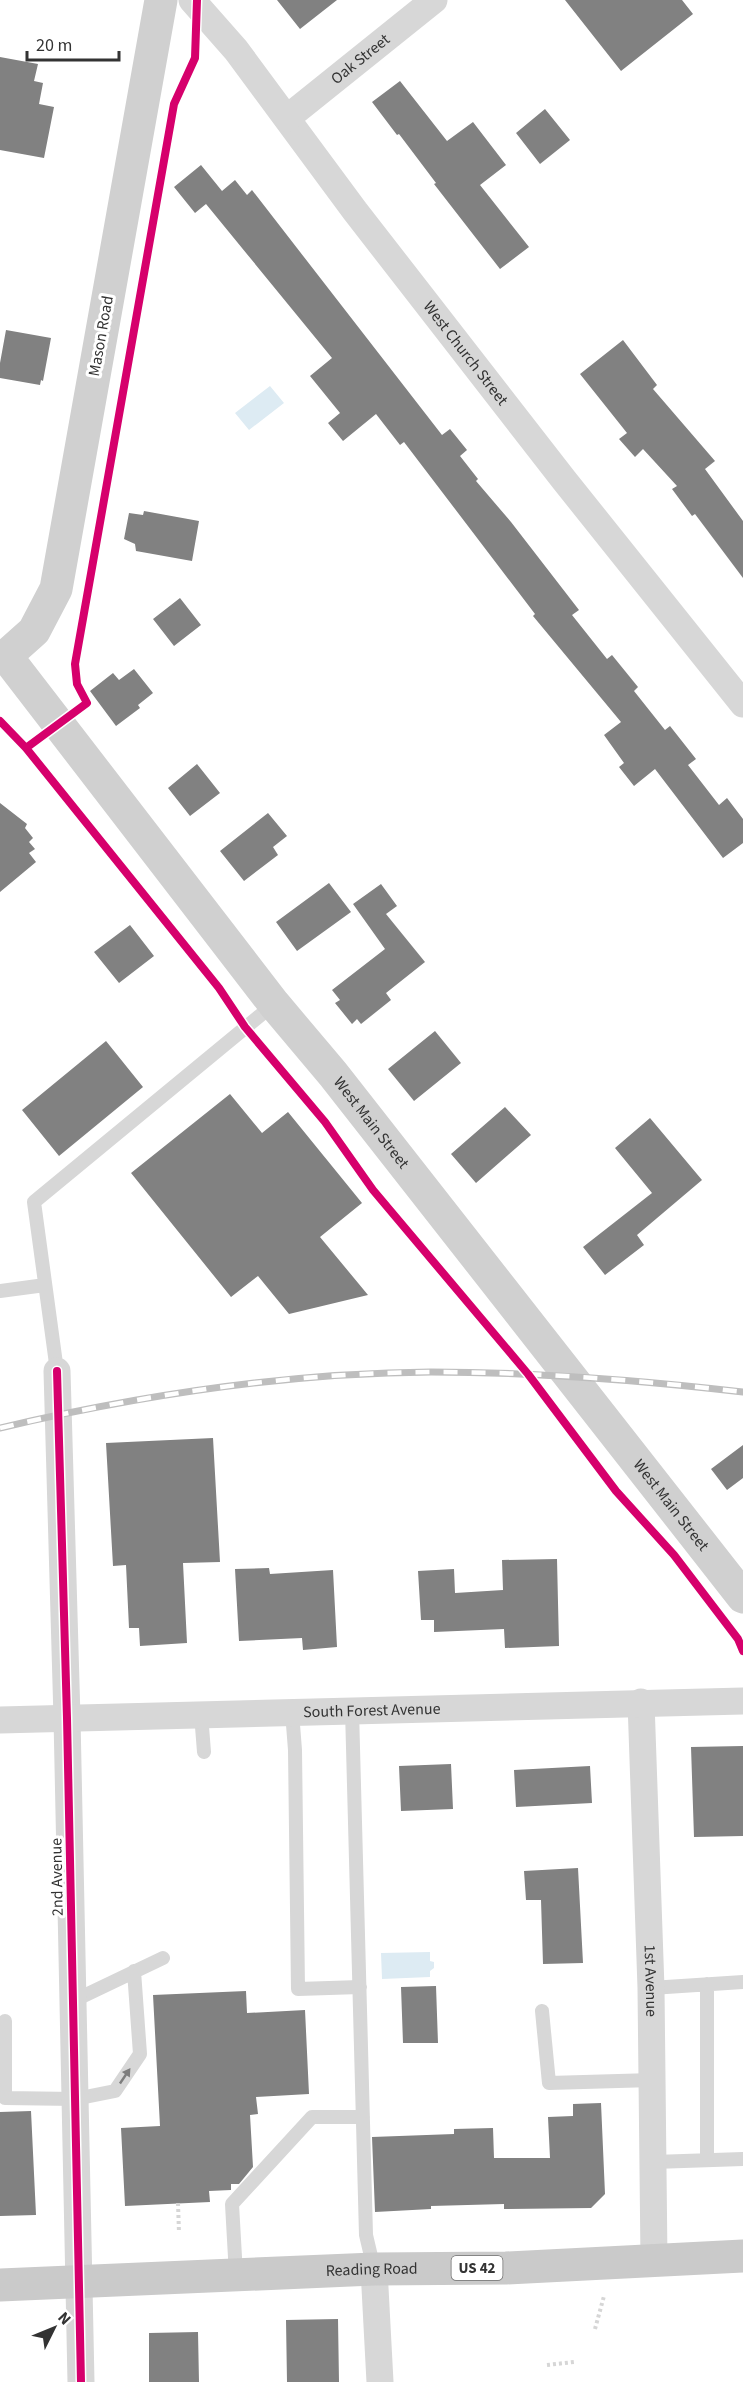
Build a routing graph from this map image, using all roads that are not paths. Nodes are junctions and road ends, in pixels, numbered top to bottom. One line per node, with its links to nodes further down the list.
1 (161, 0): 5 (main road, Mason Road)
2 (192, 0): 4 (street, West Church Street)
3 (434, 0): 4 (street, Oak Street)
4 (287, 118): 6 (street, West Church Street)
5 (2, 655): 7 (main road, West Main Street)
6 (743, 704)
7 (274, 1004): 8 (lane); 11 (main road, West Main Street)
8 (45, 1285): 9 (lane); 10 (lane)
9 (0, 1291)
10 (57, 1371): 17 (street, 2nd Avenue)
11 (743, 1598)
12 (743, 1701): 13 (street, South Forest Avenue)
13 (641, 1702): 14 (street, South Forest Avenue); 25 (street, 1st Avenue)
14 (352, 1710): 15 (street, South Forest Avenue); 24 (lane)
15 (292, 1712): 16 (street, South Forest Avenue); 24 (lane)
16 (201, 1714): 17 (street, South Forest Avenue); 19 (lane)
17 (67, 1718): 18 (street, South Forest Avenue); 26 (street, 2nd Avenue)
18 (0, 1720)
19 (204, 1752)
20 (163, 1958): 21 (lane)
21 (134, 1971): 26 (lane); 30 (lane, one-way to 21)
22 (743, 1982): 23 (lane)
23 (707, 1984): 25 (lane); 33 (lane)
24 (360, 1987): 31 (lane)
25 (651, 1988): 29 (street, 1st Avenue)
26 (73, 2001): 30 (street, 2nd Avenue)
27 (542, 2012): 29 (lane)
28 (5, 2021): 30 (lane)
29 (652, 2080): 34 (street, 1st Avenue)
30 (75, 2099): 39 (street, 2nd Avenue)
31 (363, 2117): 37 (lane); 38 (lane)
32 (743, 2159): 33 (lane)
33 (707, 2160): 34 (lane)
34 (654, 2162): 36 (street, 1st Avenue)
35 (743, 2256): 36 (main road, Reading Road / US 42)
36 (654, 2260): 37 (main road, Reading Road / US 42)
37 (375, 2269): 38 (main road, Reading Road / US 42); 42 (street)
38 (236, 2275): 39 (main road, Reading Road / US 42)
39 (79, 2281): 40 (main road, Reading Road / US 42); 41 (street, 2nd Avenue)
40 (0, 2285)
41 (81, 2382)
42 (380, 2382)

